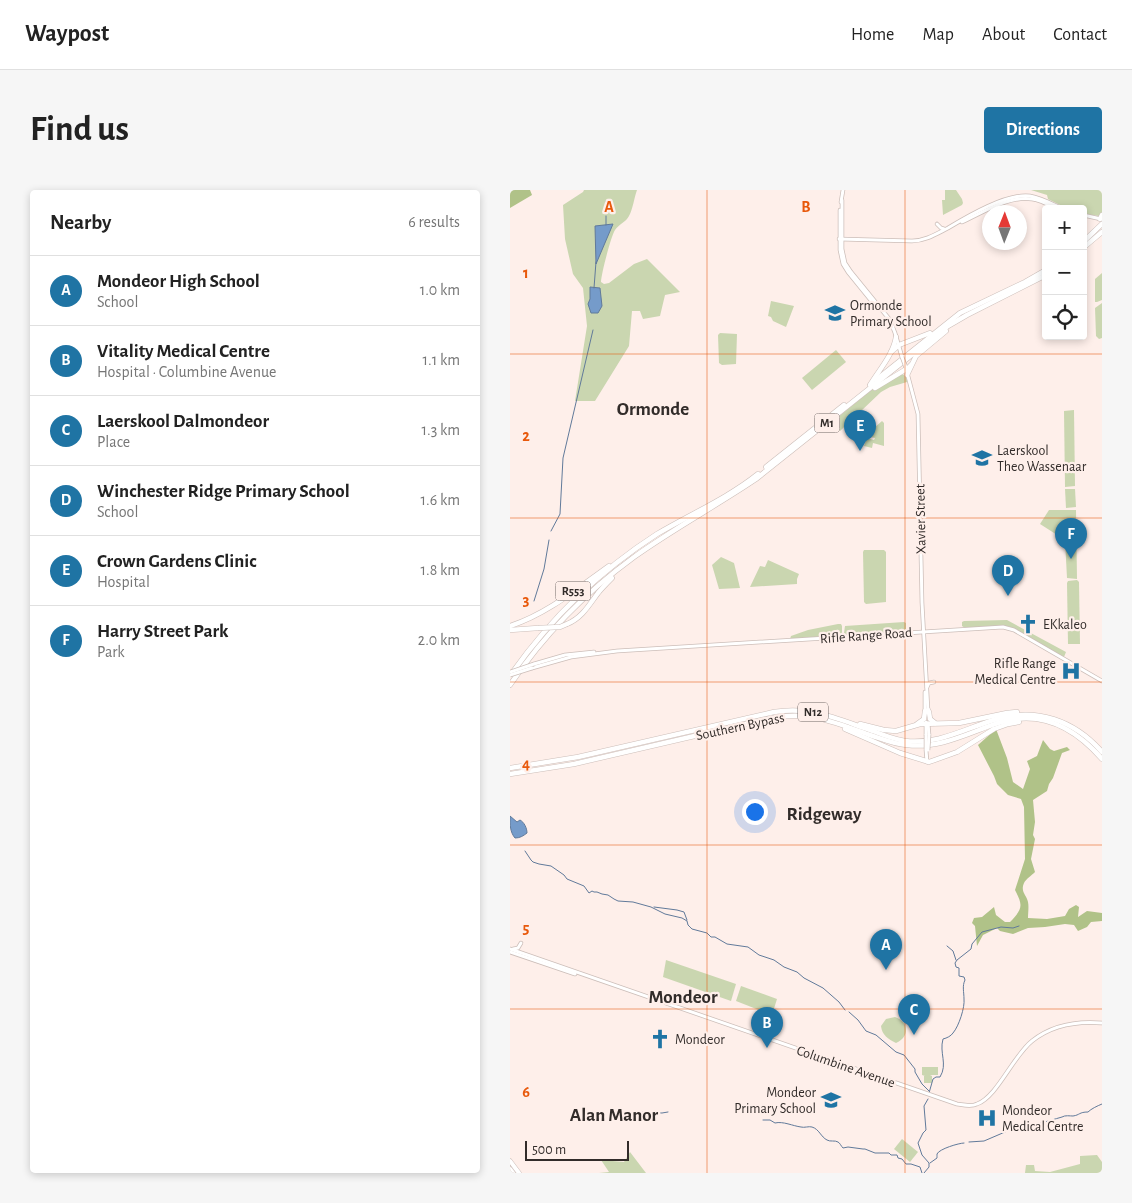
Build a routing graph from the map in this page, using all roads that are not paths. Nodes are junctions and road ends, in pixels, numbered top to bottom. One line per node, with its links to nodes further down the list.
1 (843, 190): 2 (main road)
2 (842, 200): 10 (main road); 13 (main road)
3 (1047, 205): 8 (main road)
4 (1054, 205): 8 (main road)
5 (1087, 217): 6 (main road)
6 (1101, 219): 12 (highway)
7 (936, 224): 8 (main road)
8 (944, 230): 11 (main road)
9 (1102, 231): 14 (highway)
10 (842, 232): 11 (main road); 13 (main road)
11 (848, 239): 13 (main road)
12 (1087, 240)
13 (841, 241): 19 (main road, Xavier Street)
14 (1087, 241)
15 (1042, 272): 18 (highway, M1)
16 (1042, 278): 17 (highway, M1)
17 (955, 321): 23 (highway); 26 (highway, M1)
18 (942, 327): 20 (highway); 25 (highway, M1)
19 (897, 338): 20 (highway); 21 (main road, Xavier Street); 22 (highway)
20 (906, 343): 21 (highway)
21 (899, 345): 22 (highway); 23 (main road, Xavier Street, bridge)
22 (891, 352): 25 (highway)
23 (907, 374): 24 (highway); 24 (highway); 31 (main road, Xavier Street)
24 (896, 375): 26 (highway)
25 (870, 385): 27 (highway, M1)
26 (857, 399): 28 (highway, M1)
27 (632, 551): 29 (highway, R553); 35 (highway, M1)
28 (635, 557): 30 (highway, R553, bridge); 36 (highway, M1)
29 (510, 625)
30 (510, 632)
31 (924, 632): 32 (main road, Rifle Range Road); 33 (main road, Xavier Street); 37 (main road, Rifle Range Road)
32 (617, 651): 34 (main road, Rifle Range Road); 34 (main road, Rifle Range Road)
33 (925, 657): 40 (main road, Xavier Street); 42 (main road, Xavier Street)
34 (533, 666): 35 (main road, Rifle Range Road, bridge)
35 (510, 675)
36 (517, 676): 39 (highway); 41 (highway)
37 (1102, 681)
38 (934, 682): 40 (main road)
39 (510, 685)
40 (926, 688): 42 (main road, Xavier Street)
41 (510, 689)
42 (927, 710): 47 (main road, Xavier Street); 48 (highway); 49 (highway)
43 (794, 715): 46 (highway, Southern Bypass / N12); 52 (highway); 54 (highway, Southern Bypass / N12)
44 (834, 717): 45 (highway, Southern Bypass / N12); 49 (highway); 53 (highway, Southern Bypass / N12)
45 (1054, 719): 48 (highway); 50 (highway, Southern Bypass / N12)
46 (1042, 720): 51 (highway, Southern Bypass / N12); 52 (highway)
47 (927, 724): 48 (highway); 49 (highway); 52 (main road, Xavier Street, bridge)
48 (936, 724)
49 (907, 728)
50 (1102, 752)
51 (1102, 760)
52 (928, 762)
53 (510, 768)
54 (510, 774)
55 (521, 943): 57 (main road)
56 (521, 948): 58 (main road)
57 (510, 950): 58 (main road, Columbine Avenue); 59 (main road, Columbine Avenue)
58 (528, 956): 59 (main road, Columbine Avenue)
59 (604, 983): 60 (main road, Columbine Avenue)
60 (1102, 1024)
61 (510, 1161): 64 (main road)
62 (510, 1169): 63 (main road)
63 (513, 1173)
64 (519, 1173)

